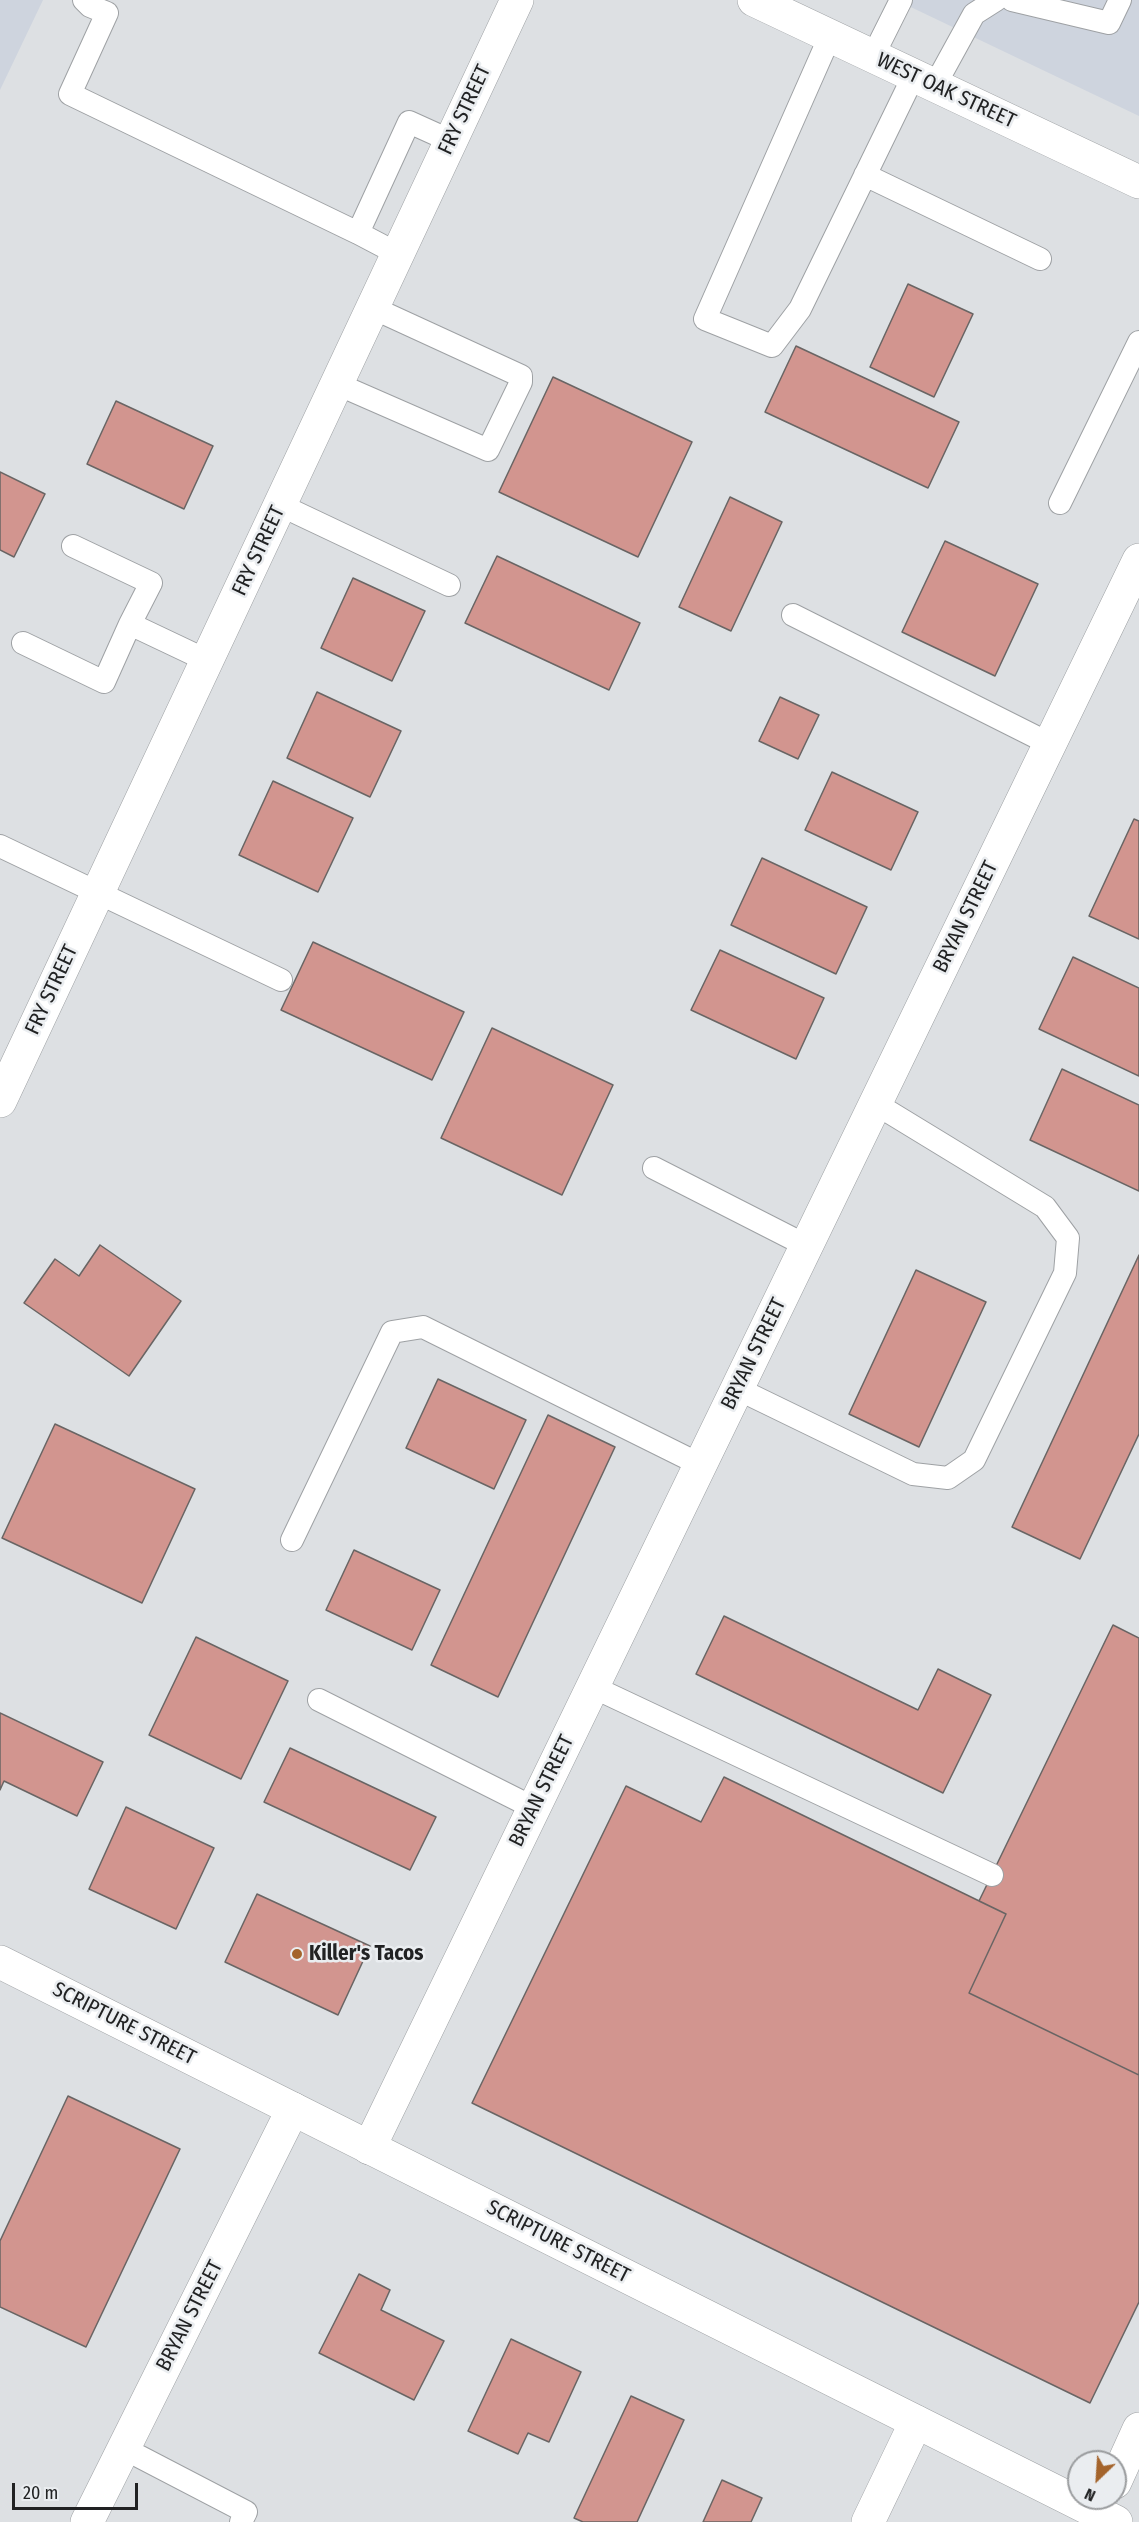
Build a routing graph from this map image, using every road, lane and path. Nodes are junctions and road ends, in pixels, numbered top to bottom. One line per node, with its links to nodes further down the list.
1 (84, 0): 14 (lane)
2 (517, 0): 11 (street, FRY STREET)
3 (754, 0): 8 (street, WEST OAK STREET)
4 (901, 0): 9 (lane)
5 (996, 0): 10 (lane)
6 (1012, 0): 7 (lane)
7 (1120, 0)
8 (830, 36): 9 (street, WEST OAK STREET); 12 (lane)
9 (873, 56): 10 (street, WEST OAK STREET)
10 (924, 80): 12 (lane); 13 (street, WEST OAK STREET)
11 (451, 141): 14 (lane); 15 (street, FRY STREET)
12 (865, 174): 16 (lane)
13 (1139, 182)
14 (358, 233): 15 (lane)
15 (398, 255): 17 (street, FRY STREET)
16 (1040, 259)
17 (373, 308): 19 (street, FRY STREET); 19 (lane)
18 (1139, 342): 20 (lane)
19 (337, 384): 21 (street, FRY STREET)
20 (1060, 503)
21 (280, 505): 24 (lane); 28 (street, FRY STREET)
22 (73, 546): 26 (lane)
23 (1139, 560): 29 (street, BRYAN STREET)
24 (449, 585)
25 (793, 615): 29 (lane)
26 (130, 624): 27 (lane); 28 (lane)
27 (23, 643)
28 (208, 661): 31 (street, FRY STREET)
29 (1050, 744): 34 (street, BRYAN STREET)
30 (0, 846): 31 (lane)
31 (98, 893): 32 (lane); 33 (street, FRY STREET)
32 (281, 980)
33 (0, 1101)
34 (876, 1104): 36 (street, BRYAN STREET); 37 (lane)
35 (654, 1168): 36 (lane)
36 (807, 1246): 37 (street, BRYAN STREET)
37 (738, 1389): 38 (street, BRYAN STREET)
38 (700, 1465): 39 (lane); 40 (street, BRYAN STREET)
39 (292, 1540)
40 (593, 1687): 42 (street, BRYAN STREET); 43 (lane)
41 (319, 1700): 42 (lane)
42 (534, 1808): 46 (street, BRYAN STREET)
43 (992, 1875)
44 (0, 1962): 45 (street, SCRIPTURE STREET)
45 (293, 2109): 46 (street, SCRIPTURE STREET); 49 (street, BRYAN STREET)
46 (369, 2148): 47 (street, SCRIPTURE STREET)
47 (916, 2422): 51 (street, SCRIPTURE STREET); 54 (street)
48 (1139, 2428): 50 (street)
49 (123, 2448): 52 (street, BRYAN STREET); 53 (lane)
50 (1127, 2455)
51 (1105, 2514)
52 (87, 2522)
53 (241, 2522)
54 (868, 2522)

